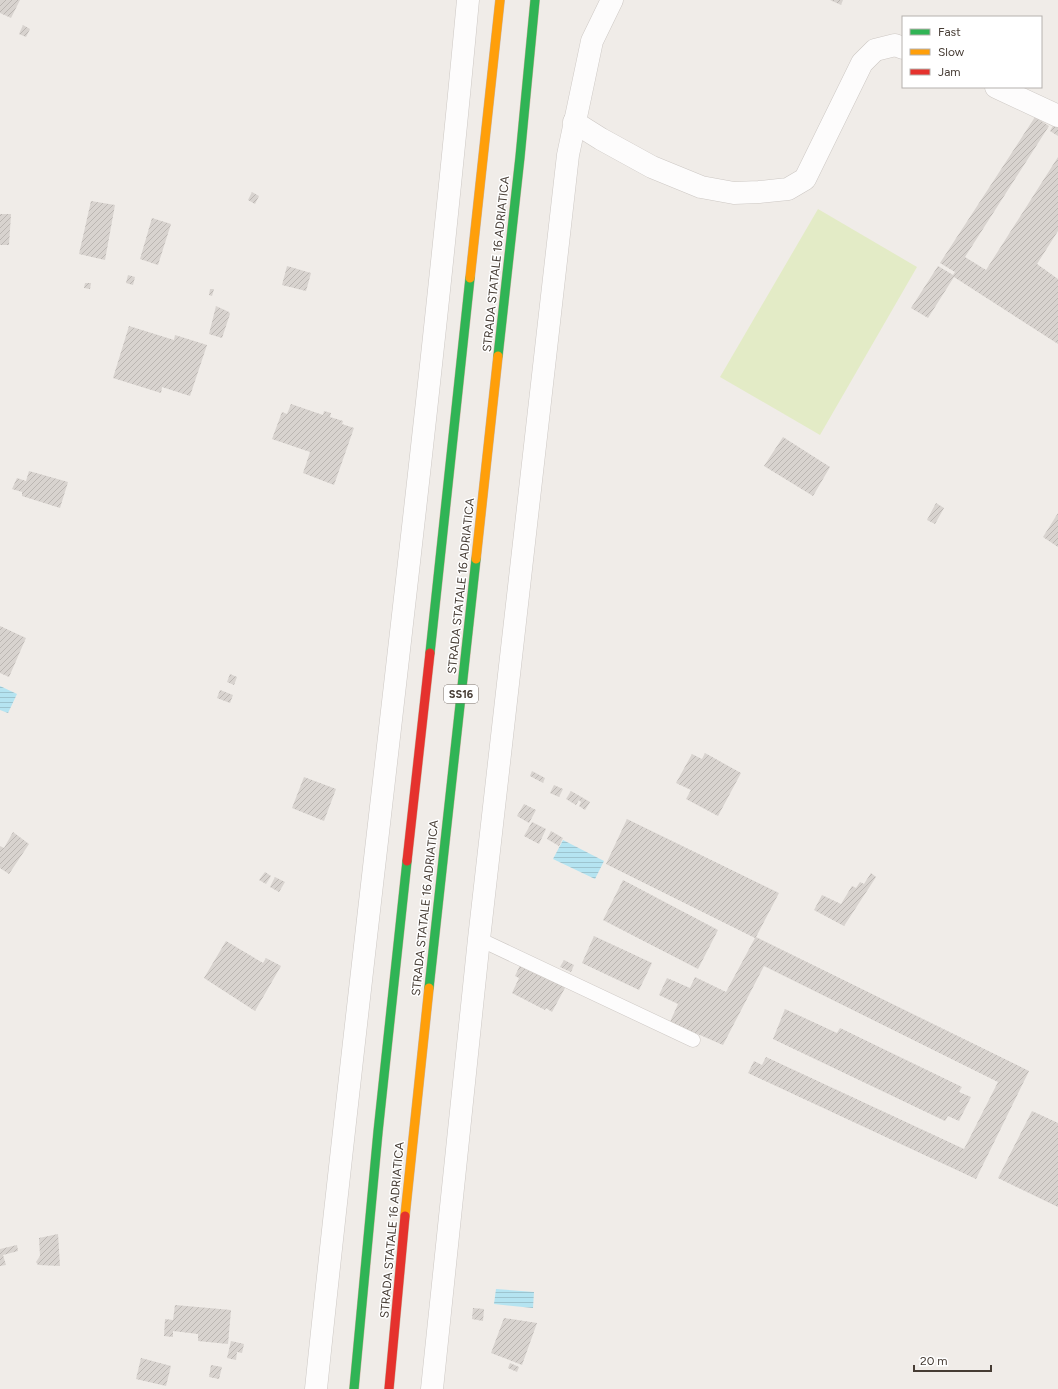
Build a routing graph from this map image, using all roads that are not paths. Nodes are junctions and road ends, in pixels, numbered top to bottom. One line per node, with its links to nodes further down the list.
1 (468, 0): 11 (street)
2 (500, 0): 12 (highway, STRADA STATALE 16 ADRIATICA / SS16)
3 (535, 0): 13 (highway, STRADA STATALE 16 ADRIATICA / SS16)
4 (612, 0): 8 (street)
5 (902, 48): 8 (street)
6 (998, 88): 7 (street)
7 (1058, 116)
8 (574, 122): 9 (street)
9 (479, 939): 10 (lane); 14 (street)
10 (693, 1040)
11 (316, 1389)
12 (354, 1389)
13 (389, 1389)
14 (432, 1389)

